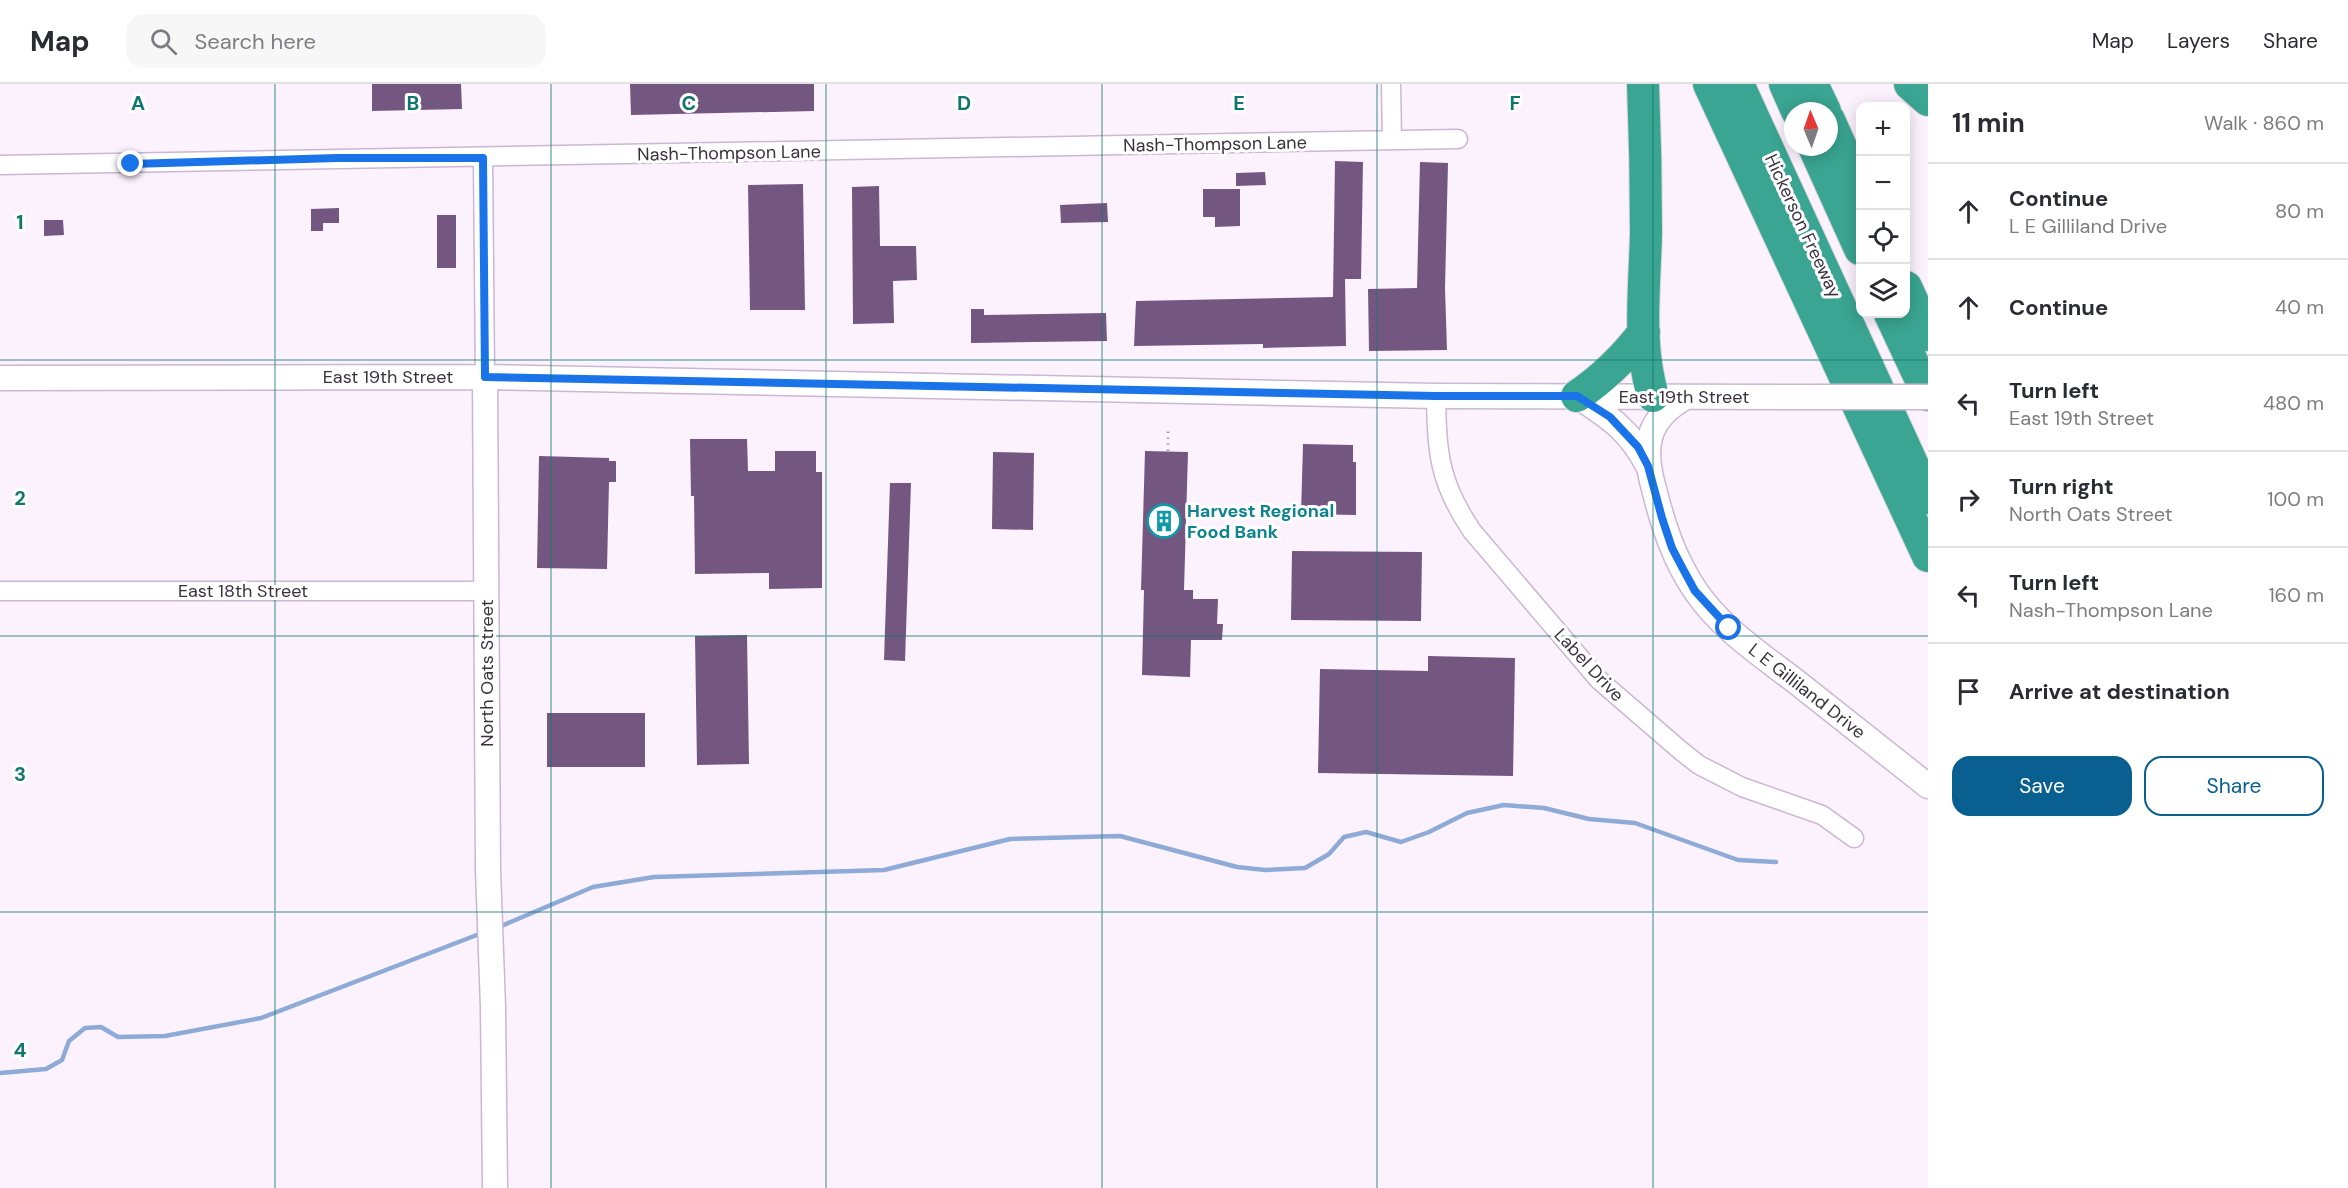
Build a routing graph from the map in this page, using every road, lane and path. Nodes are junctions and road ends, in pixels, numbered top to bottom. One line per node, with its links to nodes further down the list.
1 (1391, 84): 12 (street)
2 (1643, 84): 21 (highway)
3 (1709, 84): 34 (highway)
4 (1738, 84): 33 (highway, Hickerson Freeway)
5 (1785, 84): 9 (highway)
6 (1812, 84): 10 (highway)
7 (1910, 84): 8 (highway)
8 (1928, 100)
9 (1793, 102)
10 (1821, 102)
11 (1458, 139): 12 (street, Nash-Thompson Lane)
12 (1392, 140): 15 (street, Nash-Thompson Lane)
13 (1838, 140): 17 (highway)
14 (1818, 156): 18 (highway)
15 (483, 158): 16 (street, Nash-Thompson Lane); 23 (street, North Oats Street)
16 (0, 165)
17 (1856, 180)
18 (1856, 240)
19 (1910, 297): 22 (highway)
20 (1892, 318): 28 (highway)
21 (1644, 332): 26 (highway); 27 (highway)
22 (1928, 335)
23 (485, 377): 24 (street, East 19th Street); 25 (street, East 19th Street); 36 (street, North Oats Street)
24 (0, 378)
25 (1436, 396): 26 (street, East 19th Street); 38 (street, Label Drive)
26 (1577, 396): 27 (street, East 19th Street); 32 (street)
27 (1653, 396): 29 (street, East 19th Street)
28 (1928, 396): 29 (street, East 19th Street, bridge)
29 (1686, 397): 32 (street, L E Gilliland Drive)
30 (1168, 430): 31 (path)
31 (1168, 451)
32 (1648, 466): 37 (street, L E Gilliland Drive)
33 (1928, 498)
34 (1928, 556)
35 (0, 591): 36 (street, East 18th Street)
36 (487, 591): 39 (street, North Oats Street)
37 (1928, 786)
38 (1854, 838)
39 (495, 1188)

